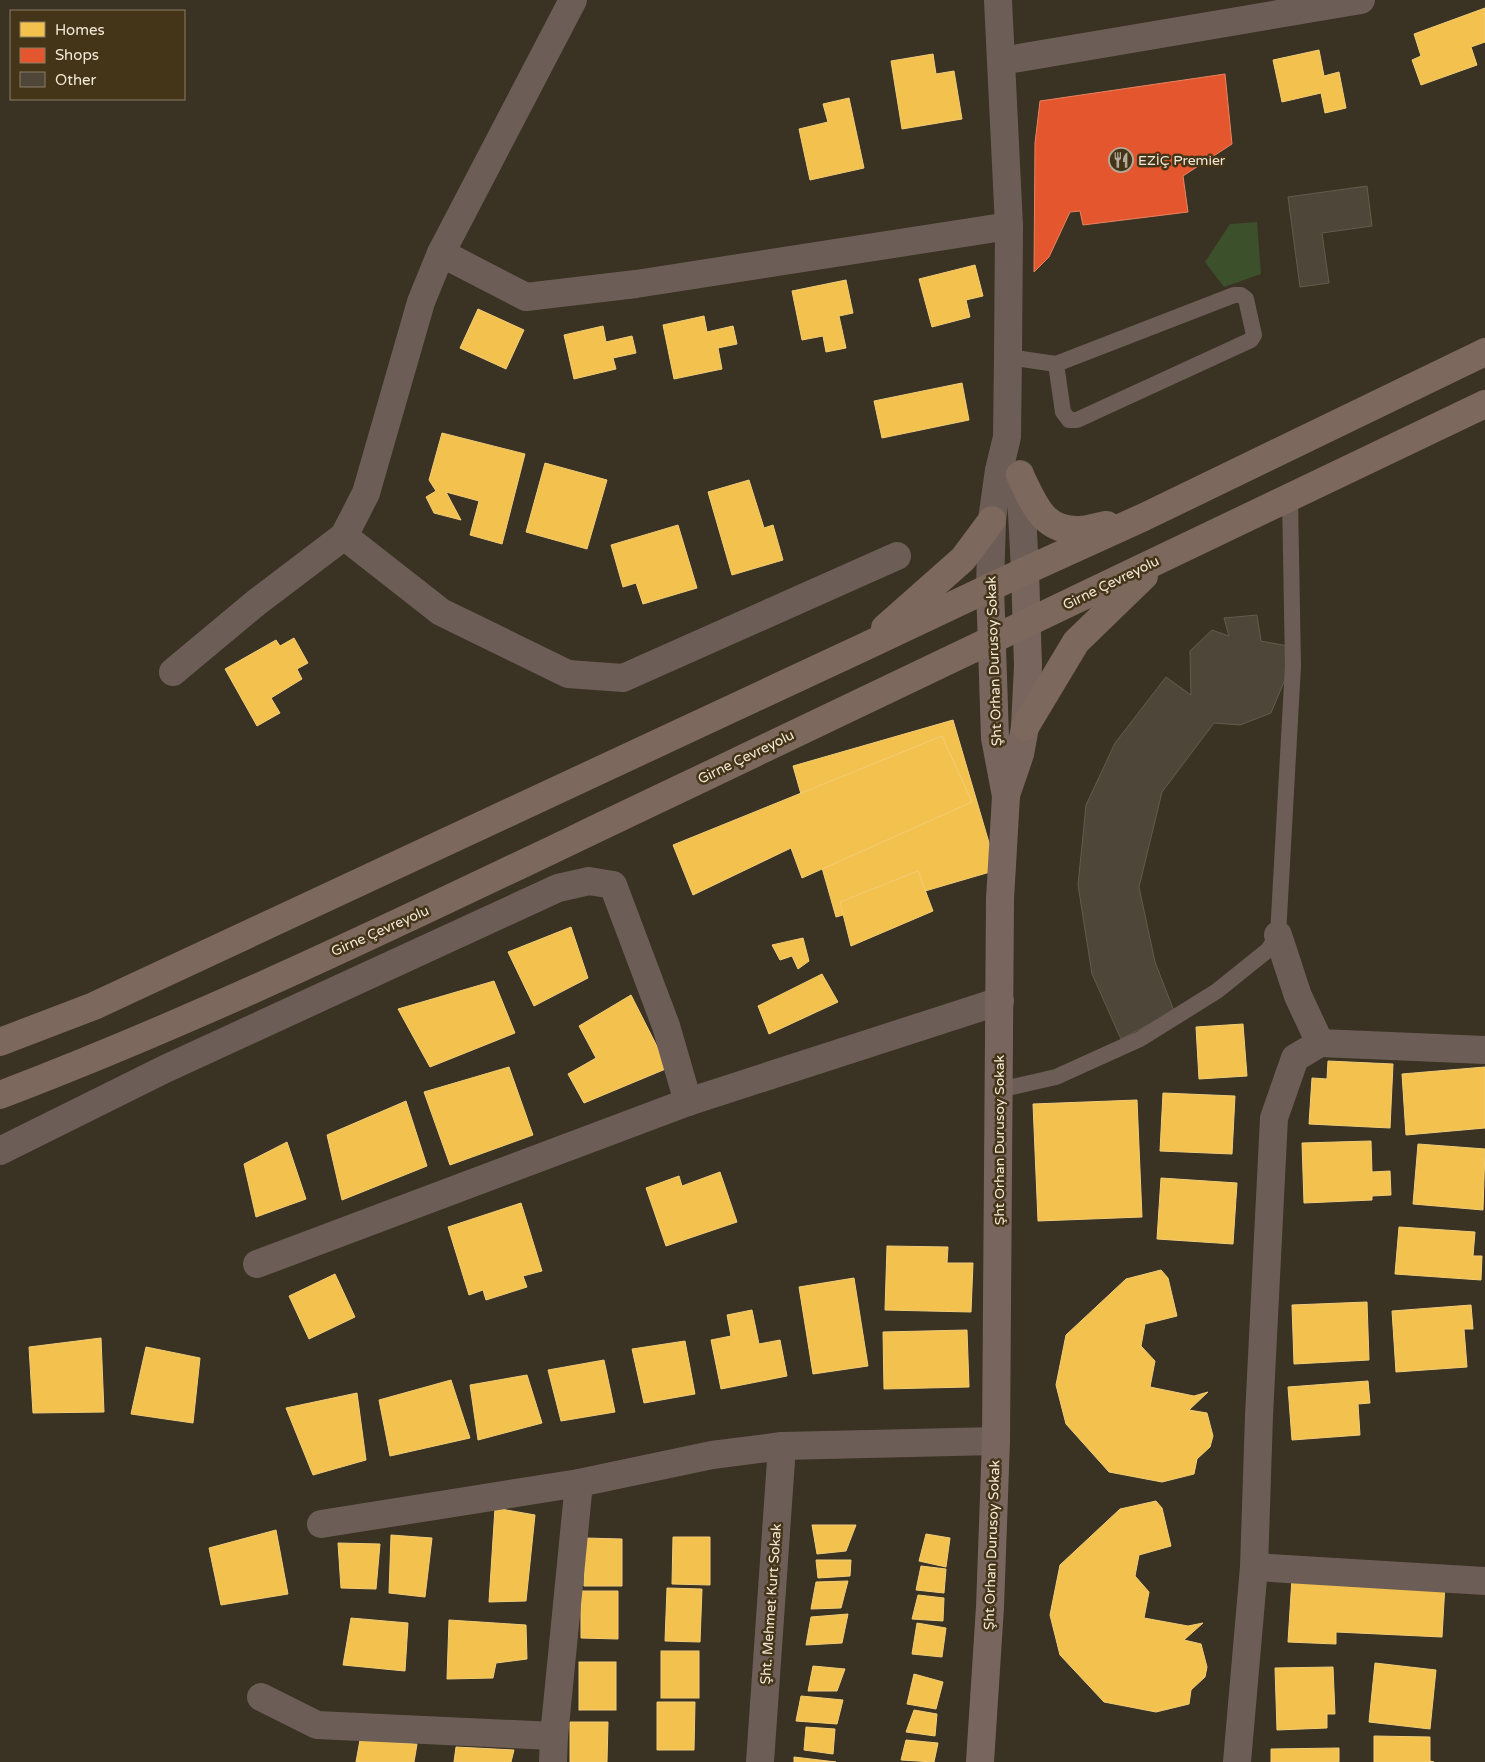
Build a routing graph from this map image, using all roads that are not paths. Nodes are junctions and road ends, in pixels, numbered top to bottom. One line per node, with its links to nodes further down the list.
1 (573, 0): 6 (street)
2 (998, 0): 4 (street)
3 (1361, 0): 4 (street)
4 (1001, 61): 5 (street)
5 (1009, 226): 6 (street); 8 (street)
6 (441, 253): 16 (street)
7 (1485, 352): 14 (highway)
8 (1008, 357): 9 (lane); 11 (street)
9 (1056, 364): 9 (lane)
10 (1485, 404): 13 (highway, Girne Çevreyolu)
11 (1007, 437): 12 (street); 15 (street, Şht Orhan Durusoy Sokak)
12 (1020, 475): 14 (highway); 19 (street)
13 (1290, 498): 18 (highway, Girne Çevreyolu); 27 (lane)
14 (1144, 517): 19 (highway)
15 (992, 520): 20 (street, Şht Orhan Durusoy Sokak); 23 (highway)
16 (344, 536): 17 (street); 24 (street)
17 (897, 556)
18 (1164, 558): 21 (highway, Girne Çevreyolu); 25 (highway)
19 (1025, 571): 20 (highway); 21 (street)
20 (990, 587): 22 (street, Şht Orhan Durusoy Sokak); 23 (highway)
21 (1027, 623): 22 (highway, Girne Çevreyolu); 25 (street)
22 (992, 639): 26 (street, Şht Orhan Durusoy Sokak); 33 (highway, Girne Çevreyolu)
23 (864, 647): 29 (highway)
24 (173, 672)
25 (1025, 726): 26 (street)
26 (1006, 796): 28 (street, Şht Orhan Durusoy Sokak)
27 (1278, 935): 30 (street); 32 (lane)
28 (1000, 1000): 32 (street, Şht Orhan Durusoy Sokak); 34 (street)
29 (0, 1042)
30 (1320, 1044): 31 (street); 41 (street)
31 (1485, 1050)
32 (999, 1090): 37 (street, Şht Orhan Durusoy Sokak)
33 (0, 1095)
34 (688, 1102): 35 (street); 36 (street)
35 (0, 1151)
36 (257, 1264)
37 (996, 1442): 38 (street); 46 (street, Şht Orhan Durusoy Sokak)
38 (782, 1446): 39 (street); 45 (street, Şht. Mehmet Kurt Sokak)
39 (580, 1483): 40 (street); 44 (street)
40 (321, 1524)
41 (1254, 1567): 42 (street); 47 (street)
42 (1485, 1581)
43 (261, 1697): 44 (street)
44 (553, 1749)
45 (760, 1762)
46 (980, 1762)
47 (1237, 1762)

